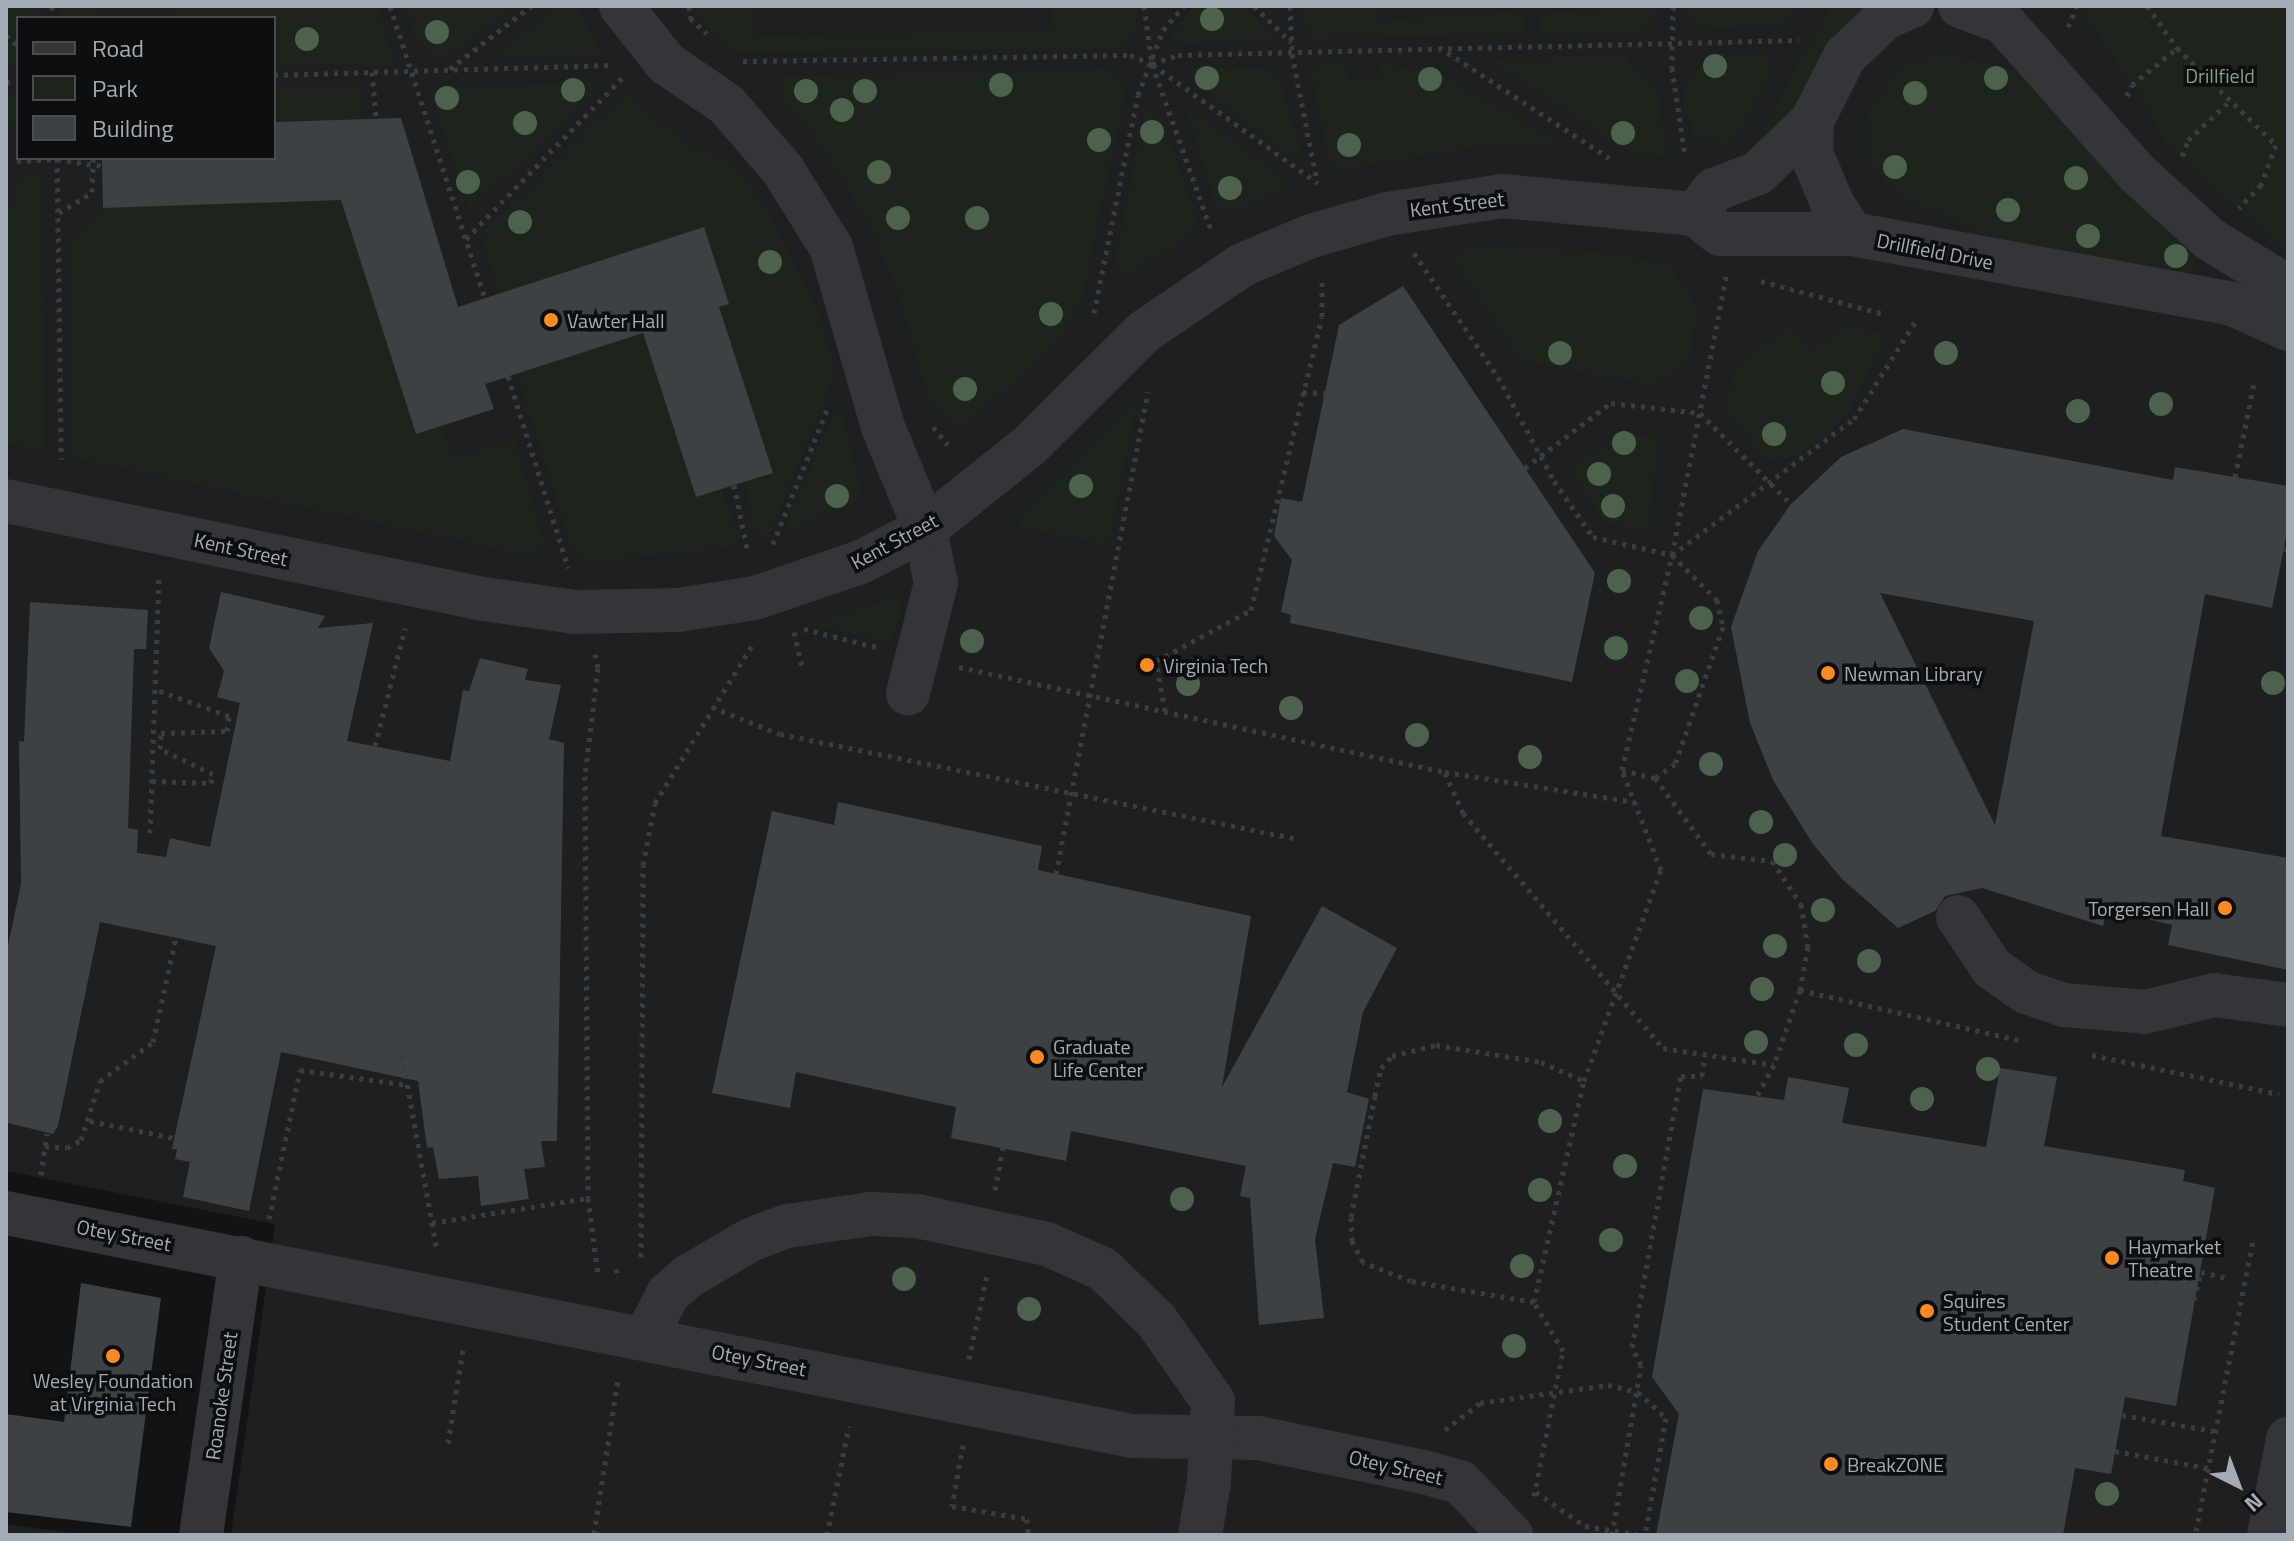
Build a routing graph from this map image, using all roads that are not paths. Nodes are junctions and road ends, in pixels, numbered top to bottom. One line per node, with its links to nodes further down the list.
1 (621, 6): 10 (street)
2 (1909, 6): 4 (street, Drillfield Drive)
3 (1960, 6): 7 (street)
4 (1812, 121): 5 (street); 6 (street, Drillfield Drive)
5 (1695, 214): 6 (street, Kent Street); 10 (street, Kent Street)
6 (1852, 234): 8 (street, Drillfield Drive)
7 (2288, 287)
8 (2288, 329)
9 (6, 501): 10 (street, Kent Street)
10 (925, 529): 11 (street)
11 (914, 676)
12 (1958, 917): 13 (street)
13 (2288, 1005)
14 (6, 1213): 15 (street, Otey Street)
15 (241, 1258): 16 (street, Otey Street); 20 (street, Roanoke Street)
16 (646, 1337): 17 (street, Otey Street); 17 (street)
17 (1213, 1437): 19 (street, Otey Street); 21 (street)
18 (2288, 1439): 22 (street)
19 (1516, 1510)
20 (201, 1535)
21 (1200, 1535)
22 (2269, 1535)

